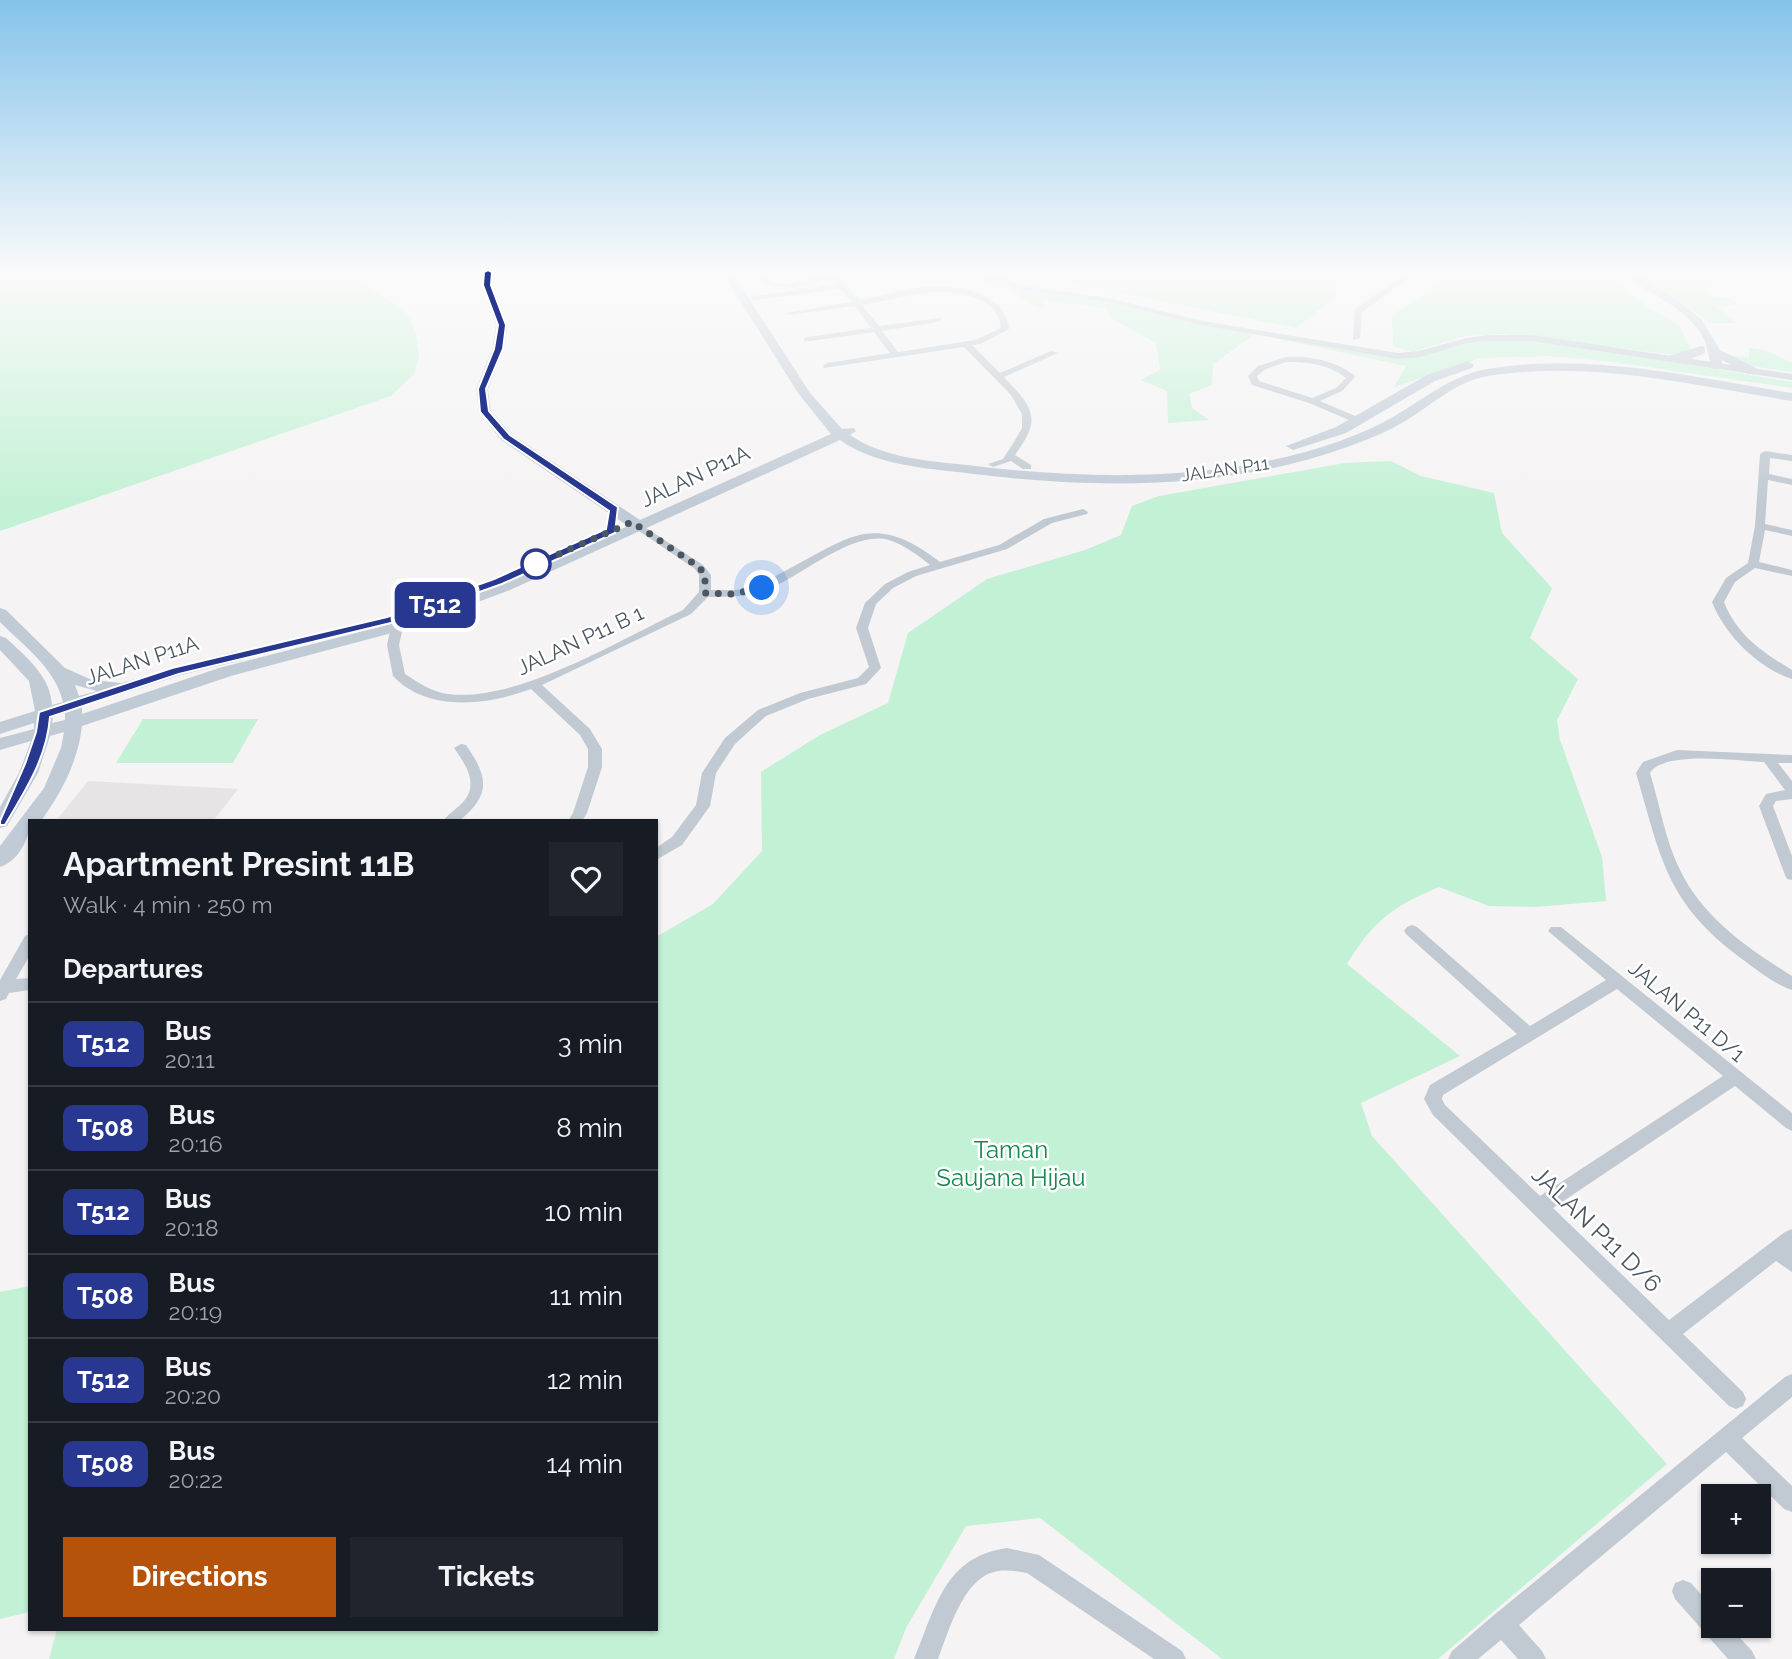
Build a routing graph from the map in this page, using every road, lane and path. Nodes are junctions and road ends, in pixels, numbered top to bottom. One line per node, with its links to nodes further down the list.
1 (498, 349): 35 (main road)
2 (785, 349): 27 (main road, JALAN P11)
3 (892, 349): 12 (street)
4 (932, 349): 12 (street)
5 (971, 349): 17 (street)
6 (1359, 349): 7 (street)
7 (1436, 349)
8 (1612, 349): 13 (street)
9 (1710, 349): 14 (main road)
10 (1702, 350): 13 (main road); 14 (main road)
11 (1054, 353): 17 (street)
12 (896, 355): 15 (street)
13 (1668, 358): 14 (street)
14 (1713, 361): 16 (main road)
15 (827, 366)
16 (1752, 371): 19 (street)
17 (997, 376): 29 (street)
18 (1695, 376): 20 (main road); 21 (main road, JALAN P11); 26 (main road, JALAN P11)
19 (1792, 377)
20 (1680, 379): 21 (main road, JALAN P11); 25 (main road, JALAN P11)
21 (1730, 384): 22 (main road, JALAN P11); 23 (main road, JALAN P11)
22 (1792, 390)
23 (1792, 397)
24 (1312, 401): 24 (street); 26 (street)
25 (1408, 413): 26 (main road); 28 (main road, JALAN P11)
26 (1359, 421): 28 (main road); 32 (main road, JALAN P11)
27 (845, 434): 28 (main road, JALAN P11); 31 (main road, JALAN P11); 37 (main road, JALAN P11A); 37 (main road, JALAN P11A)
28 (1353, 440)
29 (1009, 456): 31 (street); 32 (street)
30 (1792, 458): 33 (street)
31 (993, 464): 32 (main road, JALAN P11)
32 (1027, 467)
33 (1763, 476): 34 (street); 39 (street)
34 (1792, 482)
35 (614, 510): 37 (main road); 38 (main road); 40 (main road)
36 (1083, 512): 44 (street)
37 (657, 515): 38 (main road, JALAN P11A); 42 (main road)
38 (636, 524): 40 (main road, JALAN P11A); 42 (street)
39 (1760, 526): 41 (street); 43 (street)
40 (615, 533): 42 (main road); 48 (main road, JALAN P11A); 55 (main road, JALAN P11A)
41 (1792, 533)
42 (654, 536): 46 (street)
43 (1753, 564): 45 (street); 53 (street)
44 (938, 566): 46 (street); 72 (street)
45 (1792, 573)
46 (705, 593): 56 (street, JALAN P11 B 1)
47 (0, 613): 52 (main road)
48 (397, 627): 49 (main road, JALAN P11A); 51 (street, JALAN P11 B 1)
49 (371, 633): 51 (street); 57 (main road, JALAN P11A)
50 (0, 641): 54 (main road)
51 (393, 645): 56 (street, JALAN P11 B 1)
52 (59, 672): 55 (main road); 58 (main road)
53 (1792, 675)
54 (36, 680): 59 (main road); 60 (main road)
55 (138, 683): 58 (main road, JALAN P11A)
56 (535, 686): 69 (street)
57 (127, 703): 58 (main road, JALAN P11A); 62 (main road)
58 (74, 715): 59 (main road, JALAN P11A); 62 (main road)
59 (43, 724): 60 (main road, JALAN P11A); 63 (main road)
60 (0, 736): 63 (main road)
61 (461, 748): 68 (street)
62 (69, 751): 67 (main road)
63 (34, 756): 70 (main road)
64 (1792, 759): 65 (street)
65 (1769, 760): 66 (street); 80 (street)
66 (1792, 792): 74 (street)
67 (33, 819)
68 (453, 819)
69 (576, 819)
70 (0, 821)
71 (28, 826): 73 (main road)
72 (658, 854)
73 (0, 860)
74 (1792, 875)
75 (1412, 931): 82 (street)
76 (1556, 931): 78 (street, JALAN P11 D/1)
77 (28, 944): 81 (street)
78 (1618, 981): 82 (street); 83 (street, JALAN P11 D/1)
79 (28, 984): 81 (street)
80 (1792, 984)
81 (2, 991)
82 (1527, 1033): 85 (street, JALAN P11 D/6)
83 (1734, 1078): 84 (street, JALAN P11 D/1); 85 (street)
84 (1792, 1123)
85 (1539, 1207): 88 (street, JALAN P11 D/6)
86 (1784, 1244): 87 (street); 88 (street)
87 (1792, 1263)
88 (1668, 1333): 90 (street, JALAN P11 D/6)
89 (1792, 1384): 91 (street)
90 (1736, 1399)
91 (1728, 1438): 92 (street); 95 (street)
92 (1792, 1501)
93 (1683, 1591): 94 (street)
94 (1701, 1611)
95 (1502, 1623): 99 (street); 100 (street)
96 (1725, 1638): 101 (street)
97 (926, 1659): 98 (street)
98 (1174, 1659)
99 (1460, 1659)
100 (1534, 1659)
101 (1744, 1659)

